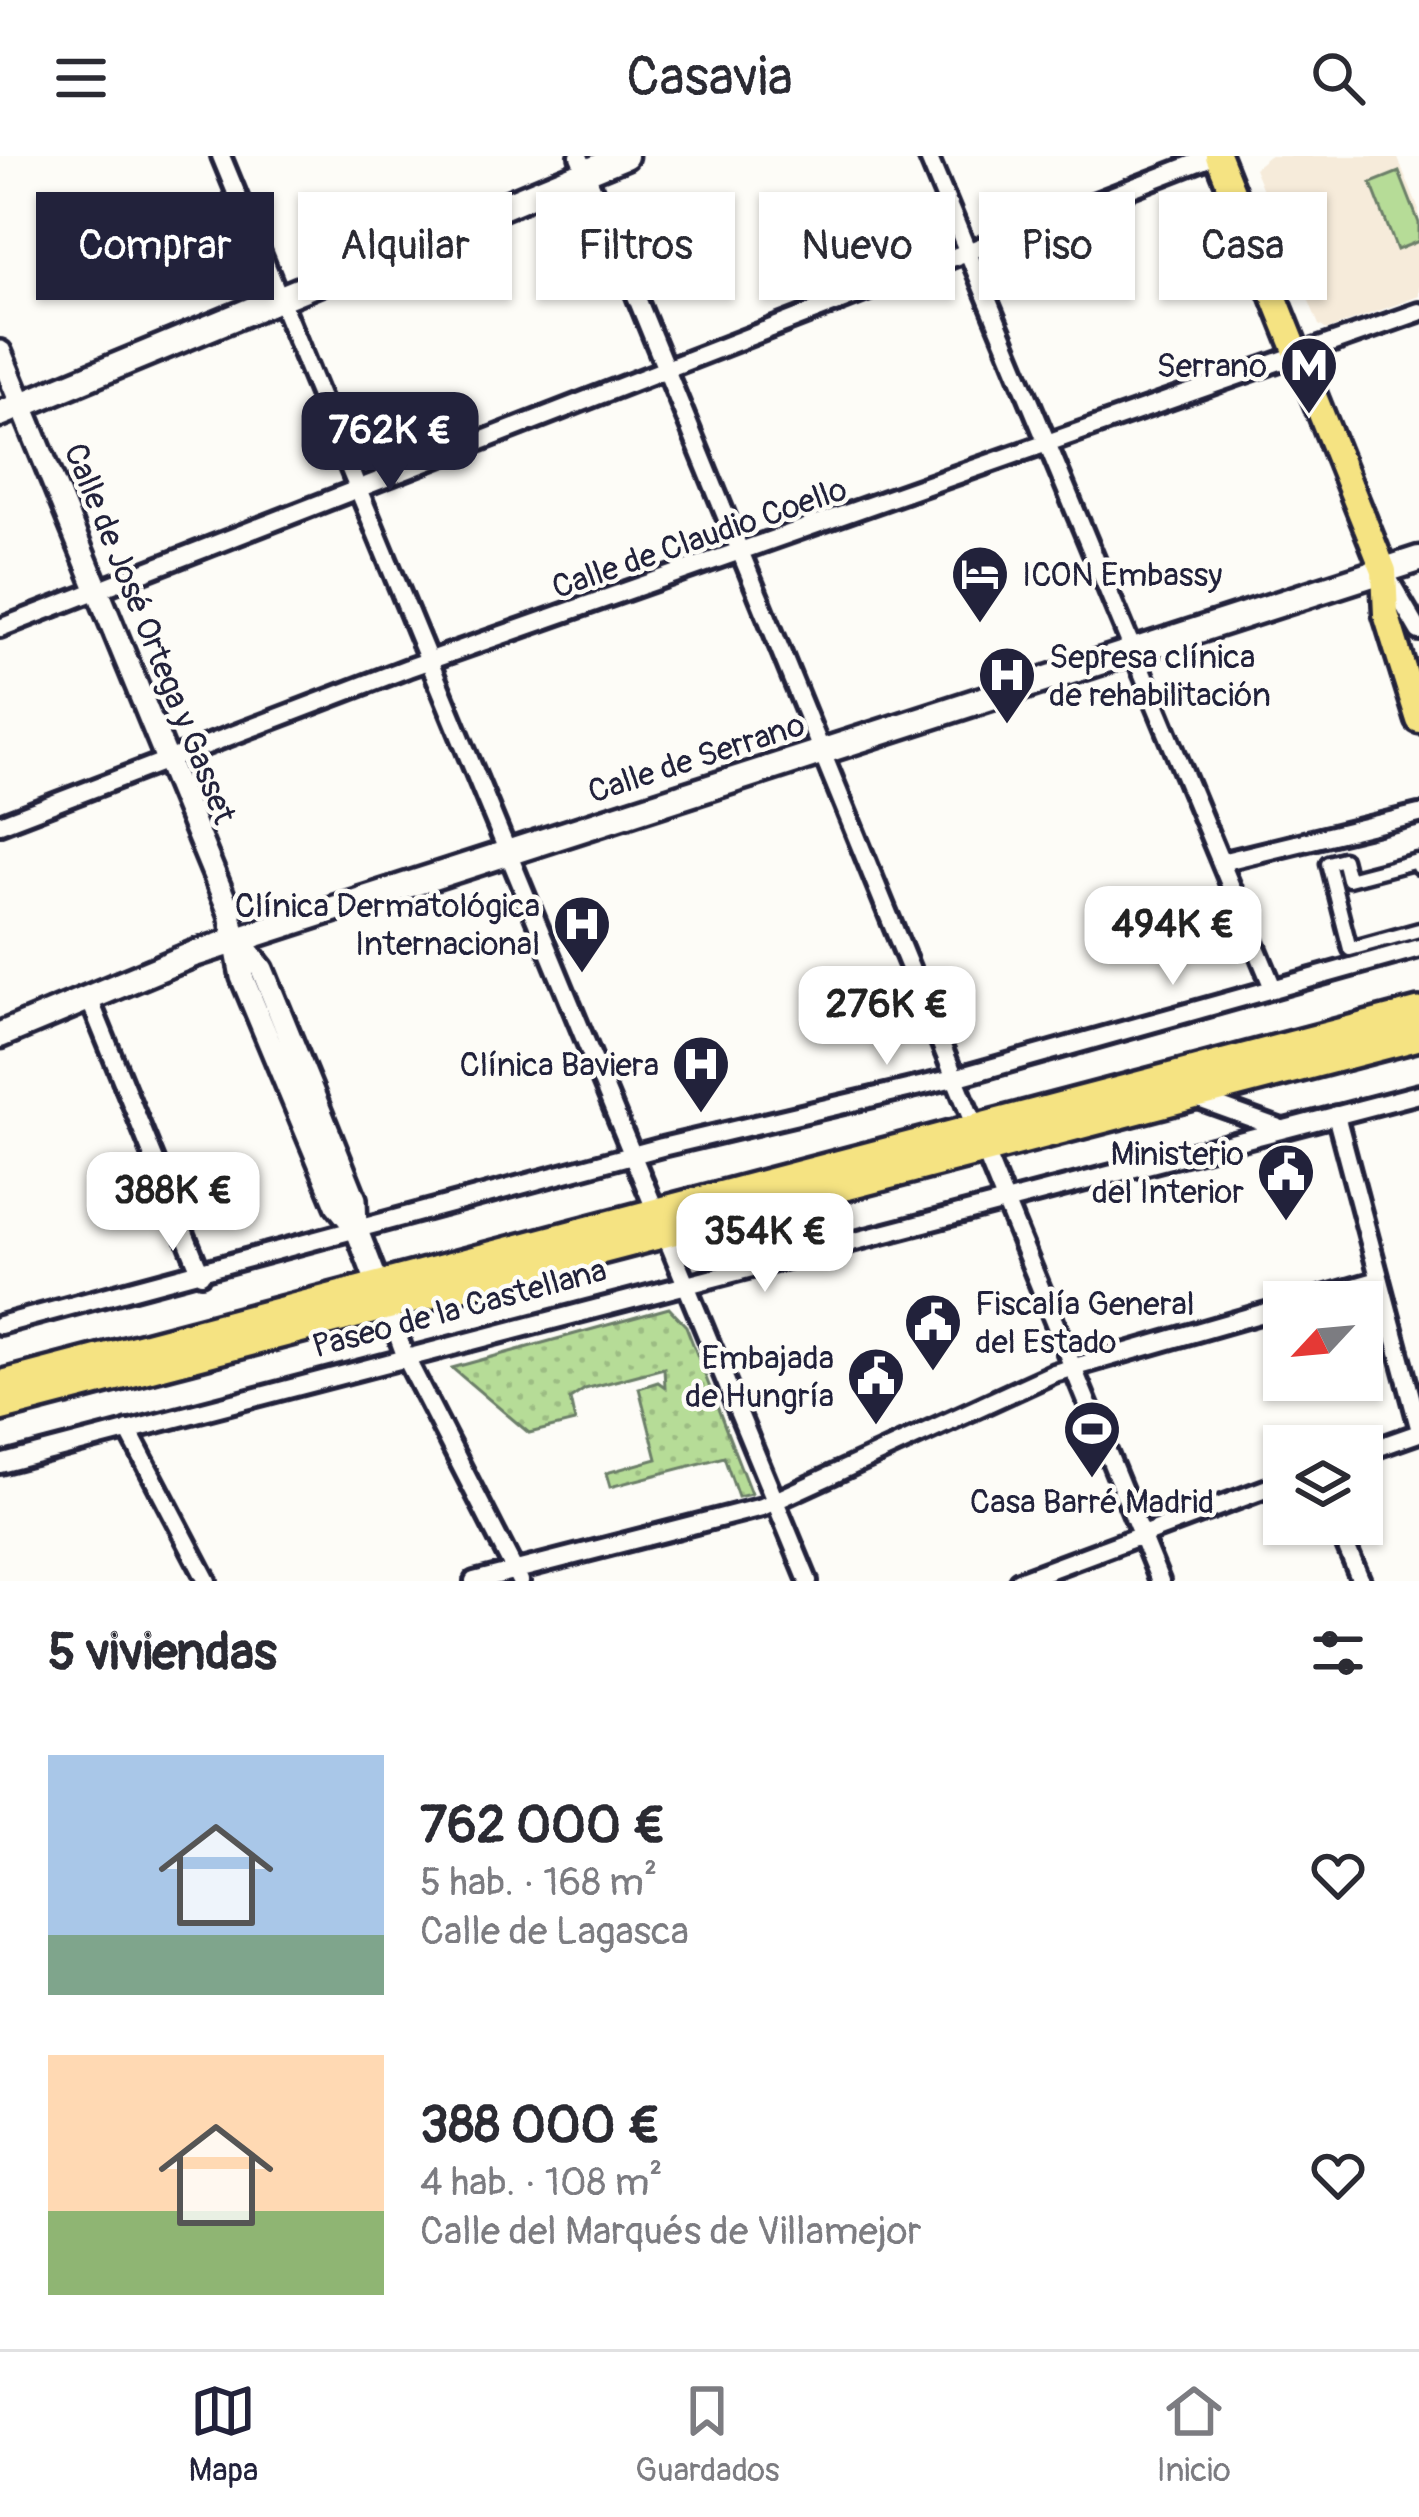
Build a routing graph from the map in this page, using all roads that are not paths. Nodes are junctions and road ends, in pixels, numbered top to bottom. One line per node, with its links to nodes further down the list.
1 (221, 156): 7 (street)
2 (626, 156): 5 (main road)
3 (928, 156): 6 (street)
4 (1216, 156): 6 (street); 10 (main road)
5 (582, 164): 7 (main road); 11 (street)
6 (967, 252): 11 (street); 13 (street)
7 (280, 298): 12 (main road); 14 (street)
8 (1419, 312): 10 (street, Calle de Claudio Coello)
9 (0, 352): 12 (street, Calle de José Ortega y Gasset)
10 (1299, 356): 13 (street, Calle de Claudio Coello); 17 (main road)
11 (665, 368): 14 (street); 15 (street)
12 (11, 409): 18 (street, Calle de José Ortega y Gasset)
13 (1047, 446): 15 (street, Calle de Claudio Coello); 21 (street)
14 (359, 487): 18 (street); 22 (street)
15 (740, 555): 22 (street, Calle de Claudio Coello); 24 (street)
16 (1419, 559): 17 (main road, Calle de Serrano)
17 (1384, 571): 20 (street); 21 (main road, Calle de Serrano); 23 (main road)
18 (96, 588): 19 (street); 25 (street, Calle de José Ortega y Gasset)
19 (0, 628)
20 (1419, 632)
21 (1134, 650): 24 (main road, Calle de Serrano); 29 (street)
22 (428, 662): 25 (street, Calle de Claudio Coello); 28 (street)
23 (1419, 720)
24 (824, 750): 28 (main road, Calle de Serrano); 39 (street)
25 (166, 758): 27 (street, Calle de Claudio Coello); 32 (street, Calle de José Ortega y Gasset)
26 (1419, 814): 29 (street)
27 (0, 824)
28 (506, 855): 32 (main road, Calle de Serrano); 45 (street)
29 (1222, 862): 34 (street)
30 (1419, 867): 31 (street)
31 (1419, 930)
32 (239, 939): 35 (main road, Calle de Serrano); 48 (street, Calle de José Ortega y Gasset)
33 (1419, 948): 34 (street)
34 (1273, 988): 39 (street)
35 (88, 996): 37 (main road, Calle de Serrano); 49 (street)
36 (1419, 1012): 44 (highway, Paseo de la Castellana)
37 (0, 1035)
38 (1419, 1036): 41 (highway, Paseo de la Castellana)
39 (958, 1077): 44 (street); 45 (street)
40 (1419, 1094): 42 (street, Paseo de la Castellana)
41 (1190, 1095): 43 (street); 44 (highway, Paseo de la Castellana)
42 (1336, 1115): 43 (street, Paseo de la Castellana); 50 (street)
43 (1282, 1129): 46 (street, Paseo de la Castellana)
44 (982, 1138): 46 (street); 47 (highway, Paseo de la Castellana)
45 (632, 1156): 47 (street); 48 (street)
46 (1006, 1202): 52 (street, Paseo de la Castellana); 57 (street)
47 (659, 1222): 52 (street); 53 (highway, Paseo de la Castellana)
48 (356, 1228): 49 (street); 53 (street, Calle de José Ortega y Gasset)
49 (201, 1274): 55 (street)
50 (1378, 1280): 51 (street); 61 (street)
51 (1375, 1281)
52 (683, 1286): 56 (street, Paseo de la Castellana); 65 (street)
53 (382, 1295): 56 (street, Calle de José Ortega y Gasset); 58 (highway, Paseo de la Castellana); 59 (highway, Paseo de la Castellana)
54 (1263, 1313): 57 (street)
55 (0, 1325)
56 (406, 1358): 60 (street, Paseo de la Castellana); 68 (street, Calle de José Ortega y Gasset)
57 (1073, 1368): 65 (street); 66 (street)
58 (0, 1385)
59 (0, 1407)
60 (128, 1430): 63 (street, Paseo de la Castellana); 69 (street)
61 (1419, 1430): 62 (street)
62 (1383, 1445)
63 (0, 1464)
64 (1263, 1490): 66 (street)
65 (774, 1503): 68 (street); 71 (street)
66 (1141, 1535): 72 (street); 73 (street)
67 (1345, 1545): 74 (street)
68 (518, 1576): 70 (street)
69 (207, 1581)
70 (474, 1581)
71 (808, 1581)
72 (1018, 1581)
73 (1160, 1581)
74 (1360, 1581)

